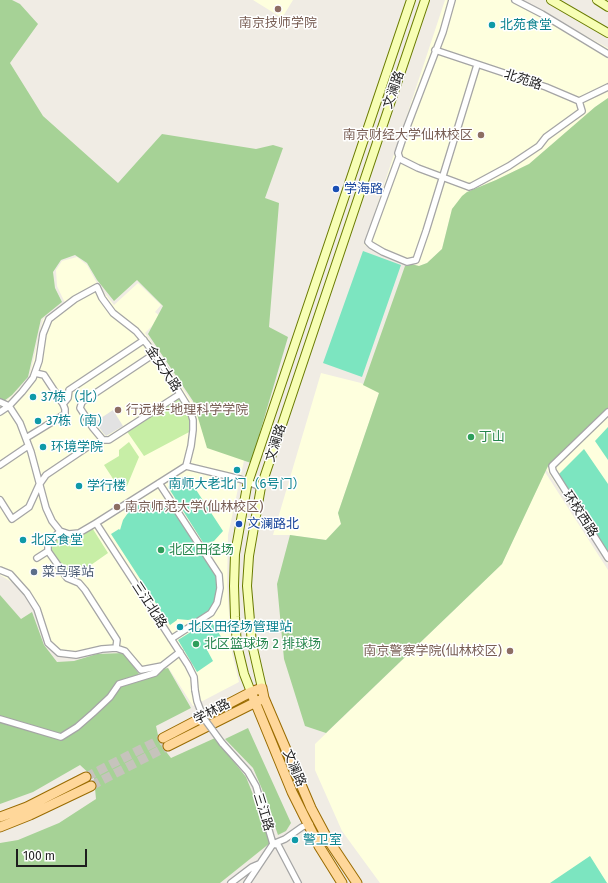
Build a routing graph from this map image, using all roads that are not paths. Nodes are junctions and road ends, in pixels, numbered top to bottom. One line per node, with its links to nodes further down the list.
1 (411, 0): 31 (main road, 文澜路)
2 (425, 0): 33 (main road, 文澜路)
3 (452, 0): 9 (street)
4 (515, 0): 10 (street)
5 (551, 0): 8 (main road)
6 (597, 0): 7 (main road)
7 (608, 7)
8 (608, 33)
9 (435, 50): 11 (street, 北苑路); 14 (street)
10 (608, 54)
11 (477, 65): 13 (street, 北苑路); 15 (street)
12 (608, 87): 13 (street)
13 (579, 101): 15 (street)
14 (399, 157): 15 (street); 15 (street)
15 (443, 177)
16 (144, 340): 17 (street, 金女大路); 18 (street, 金女大路); 21 (street)
17 (154, 354): 19 (street, 金女大路); 19 (street)
18 (35, 373): 21 (street); 22 (street)
19 (180, 394): 29 (street, 金女大路)
20 (0, 402): 22 (street)
21 (63, 404): 25 (street)
22 (8, 406): 23 (street); 25 (street)
23 (0, 412)
24 (608, 412): 39 (street, 环校西路)
25 (26, 438): 26 (street)
26 (28, 446): 28 (street); 32 (street)
27 (86, 448): 32 (street)
28 (0, 465)
29 (186, 466): 30 (street); 31 (street)
30 (159, 483): 35 (street); 41 (street)
31 (249, 483): 33 (street); 46 (main road, 文澜路)
32 (39, 485): 34 (street); 36 (street)
33 (261, 487): 45 (main road, 文澜路)
34 (0, 500)
35 (96, 523): 36 (street); 41 (street, 三江北路)
36 (60, 531): 37 (street)
37 (48, 551): 38 (street); 42 (street)
38 (37, 558)
39 (608, 558)
40 (0, 570): 42 (street)
41 (171, 639): 43 (street, 三江北路)
42 (116, 648): 44 (street)
43 (180, 652): 44 (street); 49 (street, 三江北路, bridge)
44 (162, 666): 50 (street)
45 (262, 688): 46 (main road, 学林路); 47 (main road, 文澜路)
46 (251, 692): 48 (main road, 文澜路); 49 (main road, 学林路)
47 (264, 698): 48 (main road, 学林路); 57 (main road, 文澜路)
48 (255, 702): 51 (main road, 学林路); 58 (main road, 文澜路)
49 (203, 717): 51 (street, 三江路, bridge); 52 (main road, 学林路)
50 (0, 719)
51 (208, 726): 53 (main road, 学林路); 60 (street, 三江路, bridge)
52 (163, 738)
53 (168, 746)
54 (86, 777): 56 (main road)
55 (91, 786): 59 (main road)
56 (0, 817)
57 (318, 821): 58 (street); 66 (main road, 文澜路)
58 (308, 825): 60 (street); 65 (main road, 文澜路)
59 (0, 827)
60 (273, 844): 61 (street); 64 (street, 三江路)
61 (259, 864): 62 (street); 63 (street)
62 (231, 883)
63 (247, 883)
64 (298, 883)
65 (342, 883)
66 (357, 883)

